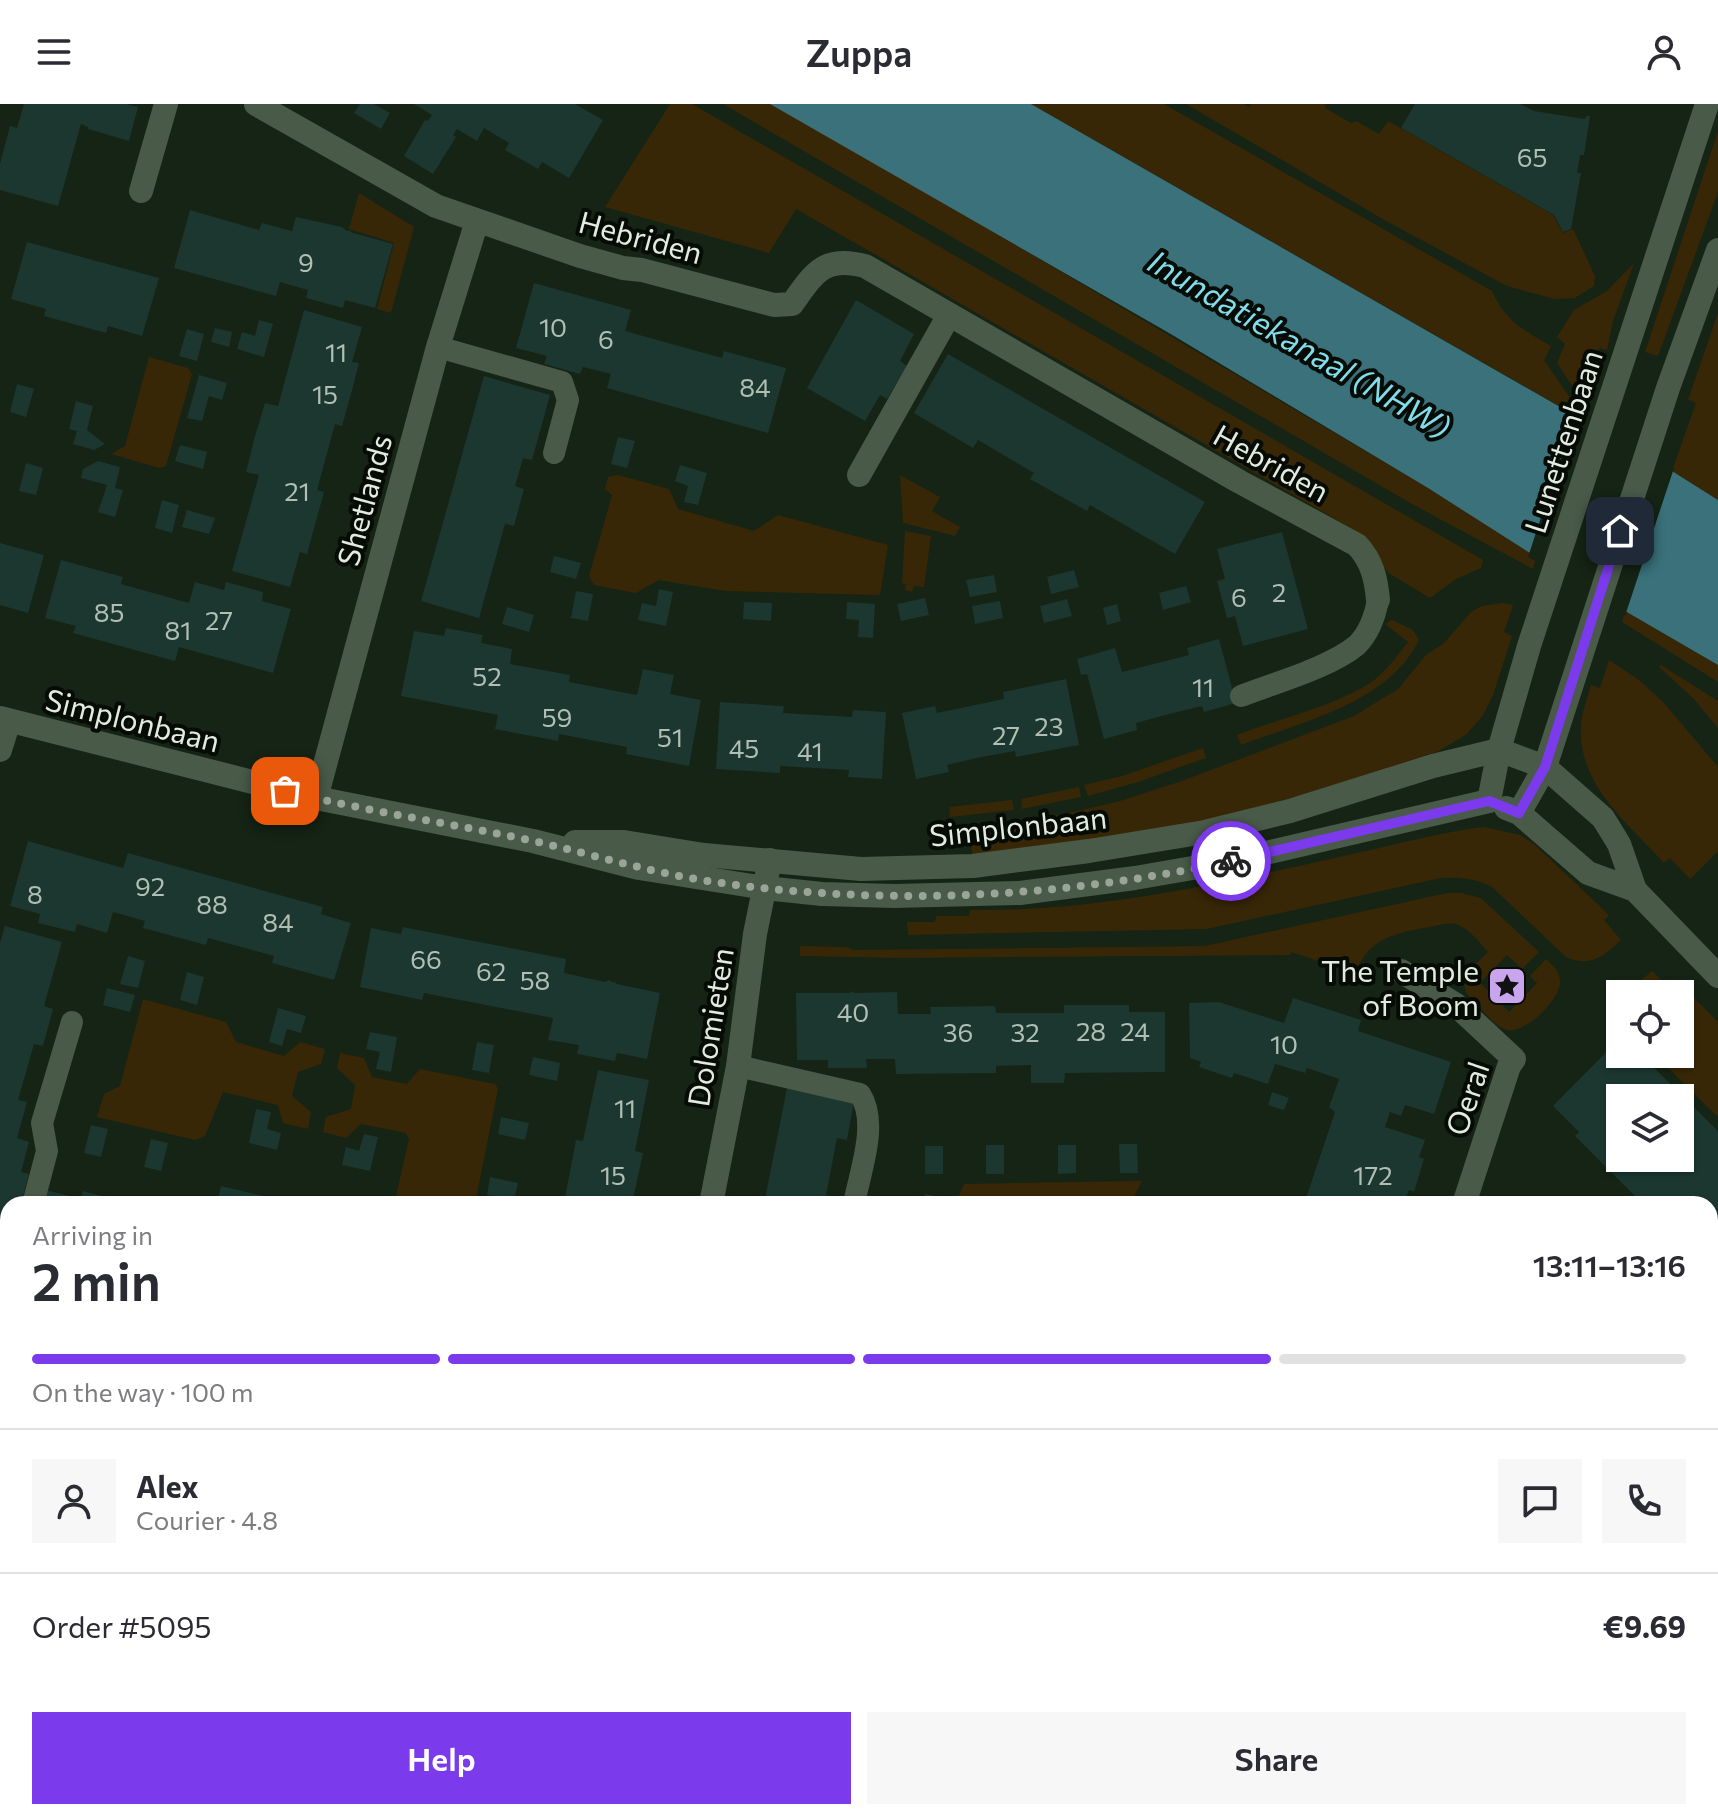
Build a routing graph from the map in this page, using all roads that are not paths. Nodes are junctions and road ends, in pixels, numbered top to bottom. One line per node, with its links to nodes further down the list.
1 (166, 104): 4 (street)
2 (256, 104): 5 (street, Hebriden)
3 (1707, 104): 15 (street, Lunettenbaan)
4 (141, 191)
5 (477, 221): 7 (street, Hebriden); 8 (street, Shetlands)
6 (1716, 261): 16 (street)
7 (949, 315): 10 (street); 11 (street, Hebriden)
8 (438, 347): 9 (lane); 17 (street, Shetlands)
9 (554, 453)
10 (859, 475)
11 (1378, 600): 12 (lane, Hebriden)
12 (1241, 696)
13 (4, 720): 14 (street); 17 (street, Simplonbaan)
14 (0, 750)
15 (1499, 750): 16 (street); 18 (street, Lunettenbaan); 21 (street, Simplonbaan)
16 (1545, 767): 19 (street); 23 (street)
17 (316, 798): 20 (street, Simplonbaan)
18 (1489, 801): 19 (street); 22 (street, Simplonbaan)
19 (1519, 813): 23 (street)
20 (533, 841): 21 (street, Simplonbaan); 22 (street, Simplonbaan)
21 (770, 860): 22 (street, Dolomieten)
22 (765, 888): 27 (street, Dolomieten)
23 (1635, 890): 24 (street)
24 (1710, 968)
25 (1401, 971): 31 (street, Oeral)
26 (72, 1022): 28 (lane)
27 (738, 1066): 29 (street, Dolomieten); 30 (lane)
28 (35, 1196)
29 (713, 1196)
30 (856, 1196)
31 (1467, 1196)

